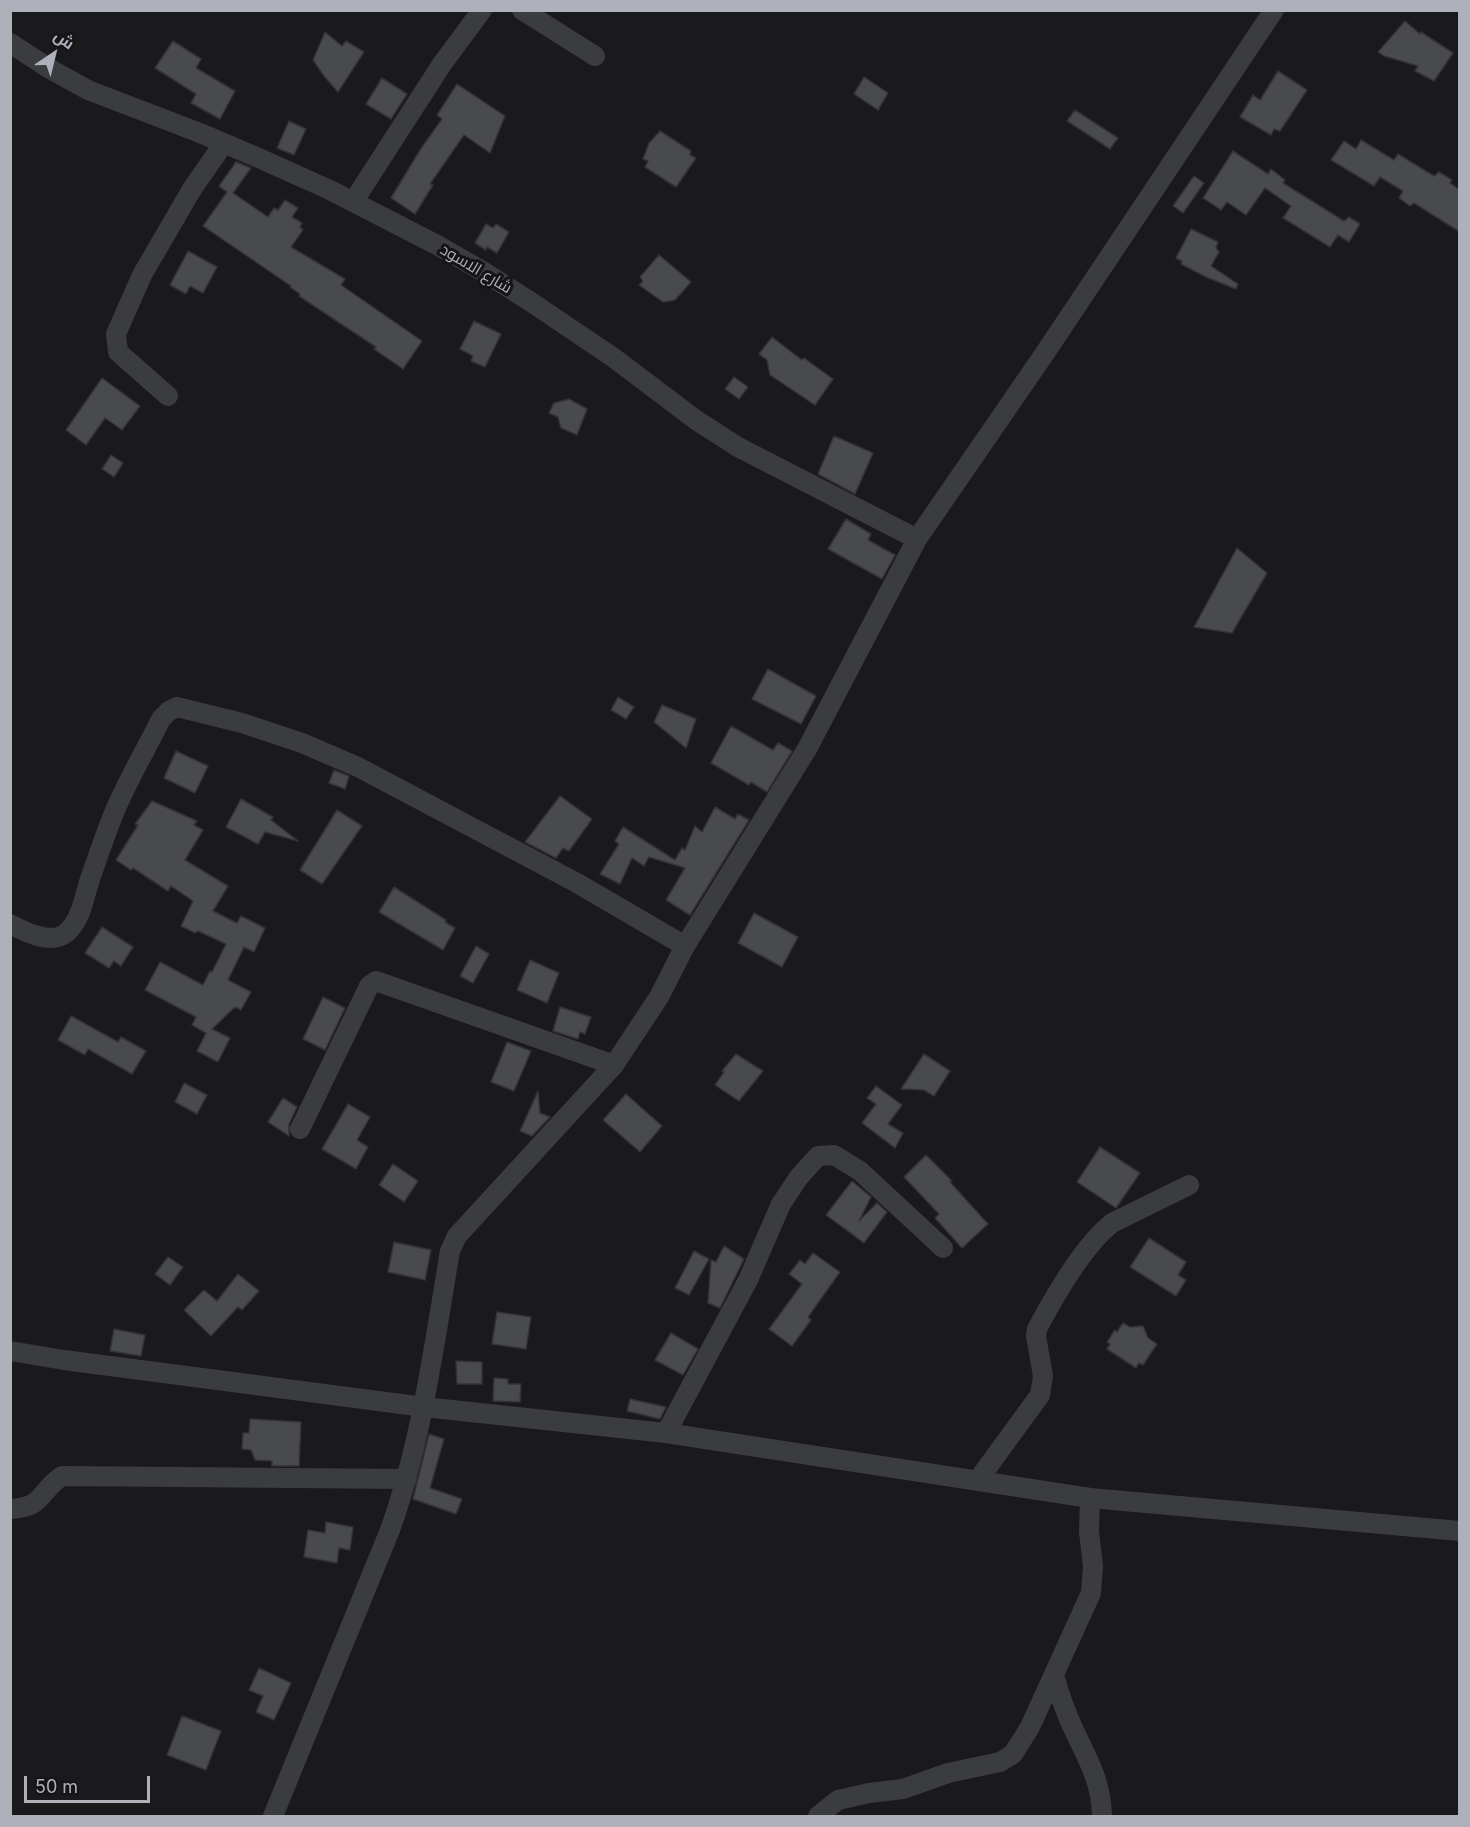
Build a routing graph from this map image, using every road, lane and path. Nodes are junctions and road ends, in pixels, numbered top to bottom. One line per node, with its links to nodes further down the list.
1 (482, 10): 7 (street)
2 (522, 10): 5 (street)
3 (1274, 10): 9 (street)
4 (10, 43): 6 (street, شارع الاسود)
5 (595, 56)
6 (224, 143): 7 (street, شارع الاسود); 8 (street)
7 (353, 202): 9 (street, شارع الاسود)
8 (168, 396)
9 (917, 540): 11 (street)
10 (10, 924): 11 (street)
11 (685, 946): 12 (street)
12 (614, 1065): 13 (street); 17 (street)
13 (300, 1129)
14 (1189, 1185): 20 (street)
15 (942, 1248): 18 (street)
16 (10, 1351): 17 (street)
17 (424, 1407): 18 (street); 19 (street)
18 (666, 1433): 20 (street)
19 (407, 1479): 22 (street); 25 (street)
20 (978, 1480): 21 (street)
21 (1090, 1498): 23 (street); 24 (street)
22 (10, 1509)
23 (1460, 1531)
24 (1054, 1675): 26 (street); 27 (street)
25 (273, 1816)
26 (818, 1816)
27 (1102, 1816)

